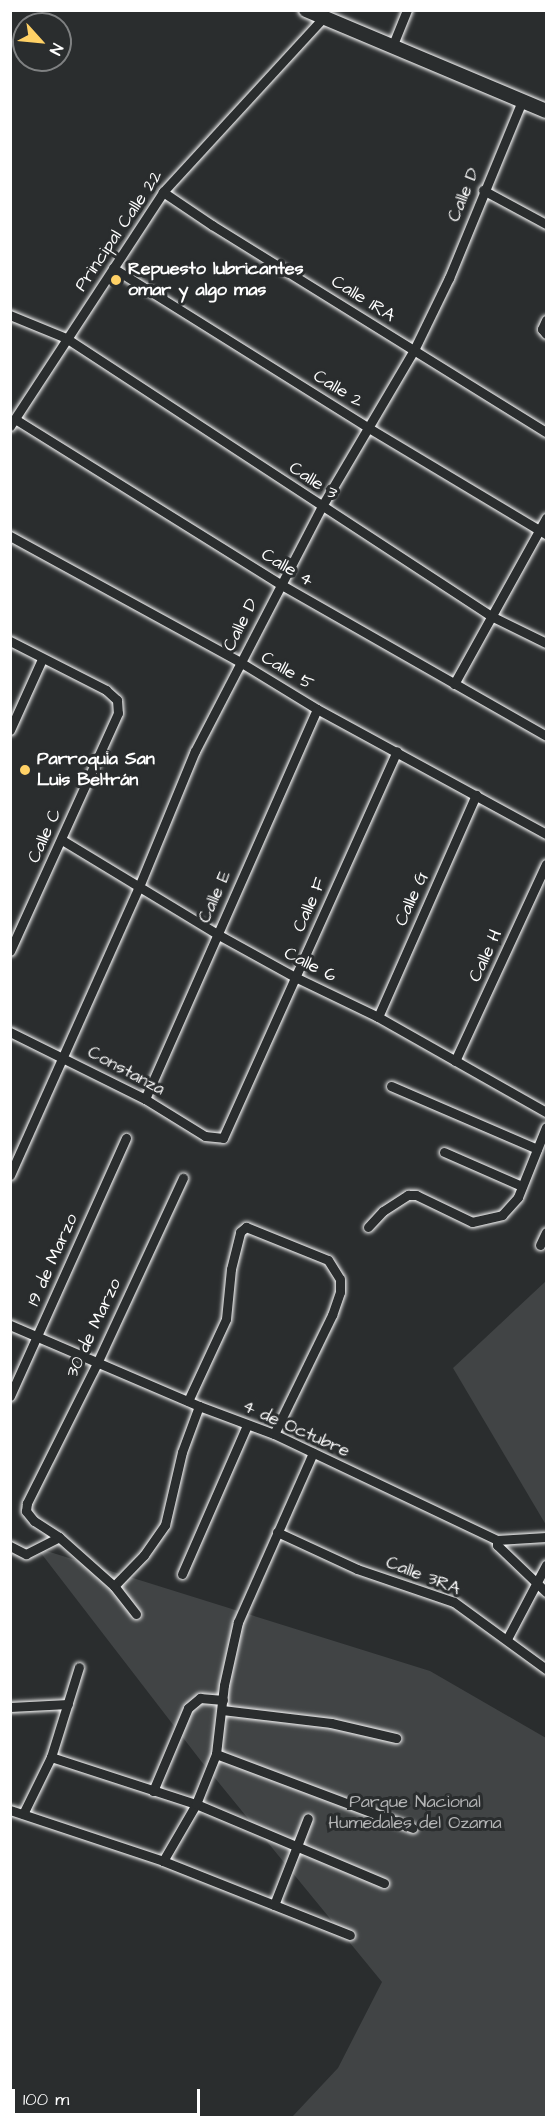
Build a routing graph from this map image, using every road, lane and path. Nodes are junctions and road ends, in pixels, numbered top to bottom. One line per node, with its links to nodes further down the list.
1 (306, 10): 3 (main road)
2 (407, 10): 4 (street)
3 (323, 18): 4 (main road); 8 (street, Principal Calle 22)
4 (392, 47): 5 (main road)
5 (522, 101): 6 (main road); 7 (street, Calle D)
6 (546, 111)
7 (483, 190): 9 (street); 15 (street, Calle D)
8 (163, 192): 10 (street, Principal Calle 22); 15 (street, Calle 1RA)
9 (546, 224)
10 (113, 268): 14 (street, Principal Calle 22); 17 (street, Calle 2)
11 (10, 315): 14 (street, Calle 3)
12 (546, 321): 13 (street)
13 (546, 334)
14 (66, 338): 16 (street, Principal Calle 22); 19 (street, Calle 3)
15 (414, 350): 17 (street, Calle D); 18 (street, Calle 1RA)
16 (13, 422): 23 (street, Calle 4)
17 (367, 427): 19 (street, Calle D); 21 (street, Calle 2)
18 (546, 432)
19 (322, 506): 23 (street, Calle D); 24 (street, Calle 3)
20 (546, 518): 21 (street)
21 (543, 532): 24 (street)
22 (10, 536): 28 (street, Calle 5)
23 (280, 584): 28 (street, Calle D); 29 (street, Calle 4)
24 (491, 616): 26 (street, Calle 3); 29 (street)
25 (10, 641): 27 (street)
26 (546, 643)
27 (42, 659): 31 (street); 36 (street, Calle C)
28 (240, 662): 30 (street, Calle 5); 38 (street, Calle D)
29 (454, 684): 32 (street, Calle 4)
30 (317, 709): 33 (street, Calle 5); 39 (street, Calle E)
31 (10, 730)
32 (546, 736)
33 (397, 751): 34 (street, Calle 5); 41 (street, Calle F)
34 (476, 795): 35 (street, Calle 5); 42 (street, Calle G)
35 (546, 834)
36 (62, 840): 38 (street, Calle 6); 40 (street, Calle C)
37 (546, 864): 45 (street, Calle H)
38 (138, 889): 39 (street, Calle 6); 44 (street, Calle D)
39 (217, 934): 41 (street, Calle 6); 47 (street, Calle E)
40 (10, 951)
41 (295, 977): 42 (street, Calle 6); 51 (street, Calle F)
42 (378, 1017): 45 (street, Calle 6)
43 (10, 1032): 44 (street, Constanza)
44 (64, 1056): 47 (street, Constanza); 54 (street, Calle D)
45 (455, 1060): 48 (street, Calle 6)
46 (391, 1086): 52 (street)
47 (145, 1099): 51 (street, Constanza)
48 (546, 1112)
49 (546, 1127): 52 (street)
50 (126, 1138): 61 (street, 19 de Marzo)
51 (223, 1138)
52 (537, 1149): 56 (street)
53 (444, 1152): 56 (street)
54 (10, 1175)
55 (183, 1178): 62 (street, 30 de Marzo)
56 (522, 1186): 57 (street)
57 (368, 1227)
58 (546, 1232): 59 (street)
59 (540, 1245)
60 (10, 1325): 61 (street, 4 de Octubre)
61 (37, 1336): 62 (street, 4 de Octubre); 63 (street, 19 de Marzo)
62 (98, 1360): 64 (street, 4 de Octubre); 70 (street, 30 de Marzo)
63 (10, 1396)
64 (188, 1401): 65 (street, 4 de Octubre); 67 (street)
65 (199, 1406): 66 (street, 4 de Octubre); 77 (street)
66 (247, 1425): 67 (street, 4 de Octubre); 75 (street)
67 (274, 1434): 68 (street, 4 de Octubre)
68 (313, 1453): 69 (street); 72 (street, 4 de Octubre)
69 (277, 1532): 80 (street, Calle 3RA); 84 (street)
70 (59, 1537): 73 (street); 77 (street)
71 (546, 1537): 72 (street)
72 (497, 1540): 76 (street, 4 de Octubre)
73 (10, 1546)
74 (546, 1565): 76 (street)
75 (182, 1574)
76 (537, 1583): 78 (street, 4 de Octubre); 80 (street)
77 (114, 1586): 79 (street)
78 (546, 1592)
79 (136, 1614)
80 (507, 1639): 82 (street, Calle 3RA)
81 (79, 1667): 83 (street)
82 (546, 1669)
83 (68, 1704): 85 (street); 88 (street)
84 (223, 1705): 86 (street); 87 (street); 89 (street)
85 (10, 1707)
86 (396, 1738)
87 (216, 1754): 90 (street); 94 (street)
88 (51, 1757): 89 (street); 92 (street)
89 (153, 1791): 90 (street)
90 (196, 1803): 95 (street); 96 (street)
91 (10, 1810): 92 (street)
92 (23, 1814): 96 (street)
93 (308, 1818): 95 (street)
94 (413, 1828)
95 (297, 1846): 97 (street); 98 (street)
96 (163, 1861): 98 (street)
97 (384, 1882)
98 (274, 1905): 99 (street)
99 (350, 1935)

